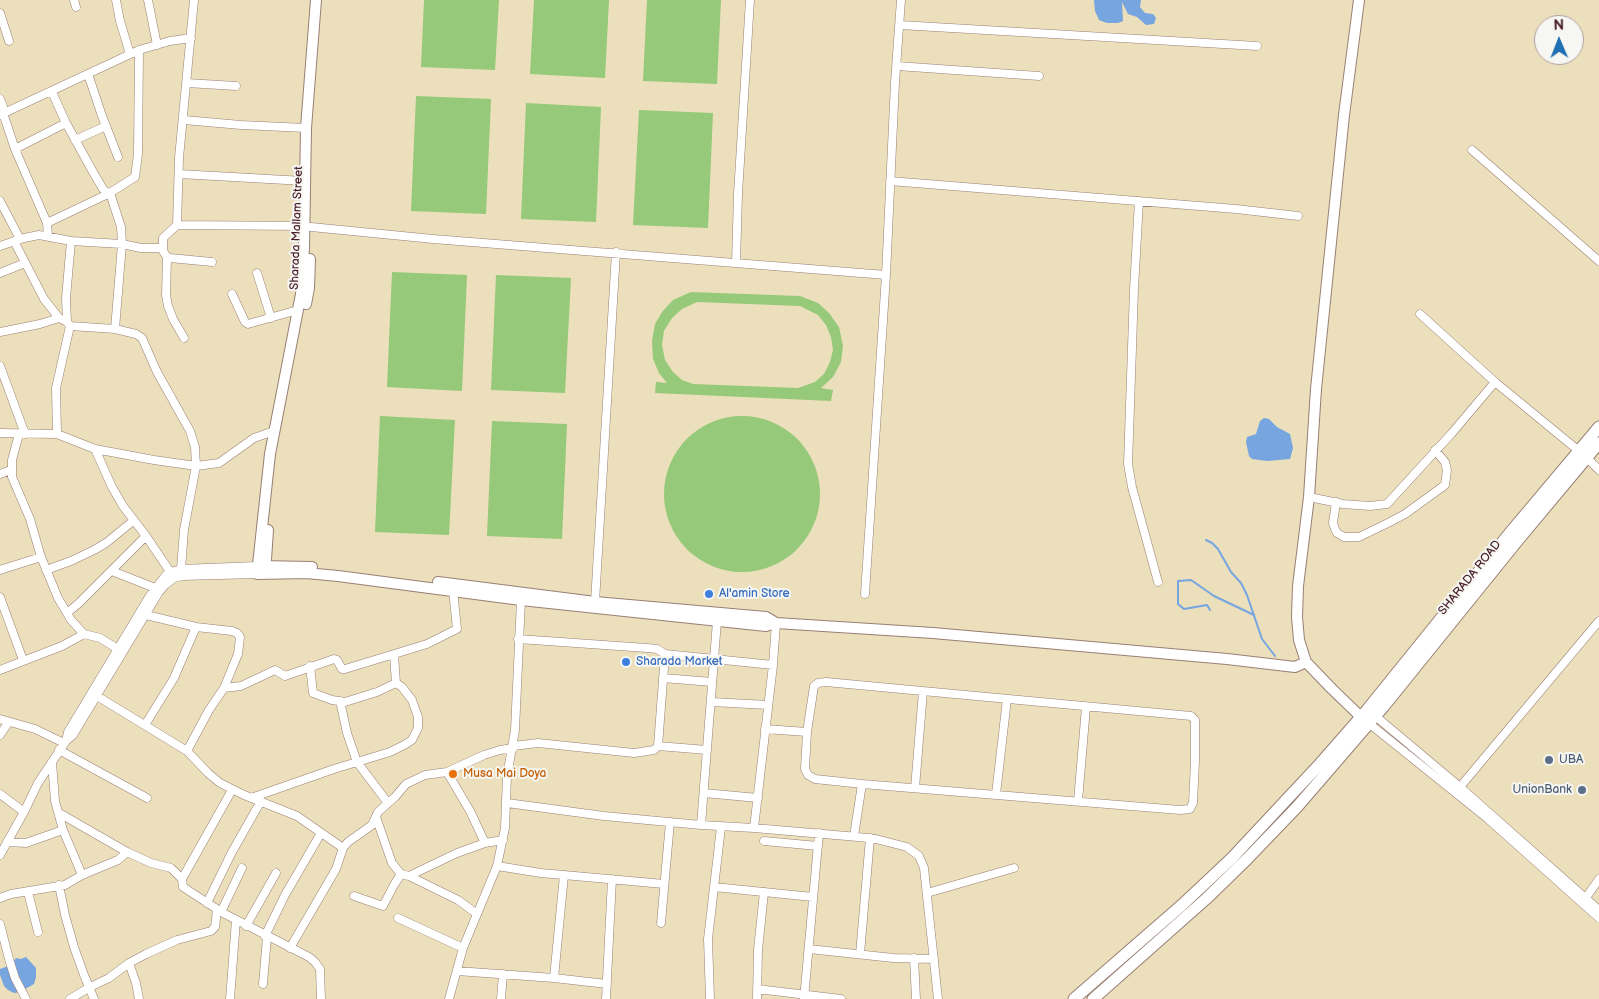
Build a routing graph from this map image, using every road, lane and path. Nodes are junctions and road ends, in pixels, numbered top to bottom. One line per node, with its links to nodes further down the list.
1 (116, 0): 16 (street)
2 (148, 0): 13 (street)
3 (194, 0): 11 (street)
4 (316, 0): 28 (street, Sharada Mallam Street)
5 (322, 0): 42 (street, Sharada Mallam Street)
6 (750, 0): 54 (street)
7 (901, 0): 10 (street)
8 (1360, 0): 82 (street)
9 (0, 12): 12 (street)
10 (900, 25): 14 (street); 17 (street)
11 (191, 38): 13 (street); 20 (street)
12 (9, 40)
13 (157, 45): 15 (street)
14 (1257, 46)
15 (139, 50): 16 (street); 36 (street)
16 (130, 54): 18 (street)
17 (897, 66): 19 (street); 35 (street)
18 (88, 74): 22 (street); 27 (street)
19 (1039, 76)
20 (187, 83): 21 (street); 25 (street)
21 (236, 86)
22 (52, 92): 24 (street); 26 (street)
23 (0, 99): 24 (street)
24 (3, 114): 30 (street)
25 (184, 120): 28 (street); 33 (street)
26 (66, 123): 29 (street); 30 (street)
27 (106, 126): 29 (street); 32 (street)
28 (306, 128): 34 (street, Sharada Mallam Street)
29 (75, 140): 36 (street)
30 (15, 149): 40 (street)
31 (1472, 150): 51 (street)
32 (118, 157)
33 (179, 174): 34 (street); 41 (street)
34 (304, 181): 42 (street, Sharada Mallam Street)
35 (890, 181): 38 (street); 57 (street)
36 (108, 194): 40 (street); 46 (street)
37 (0, 201): 44 (street)
38 (1139, 201): 39 (street); 93 (street)
39 (1298, 216)
40 (47, 223): 43 (street)
41 (177, 225): 42 (street); 48 (street)
42 (308, 226): 49 (street); 59 (street, Sharada Mallam Street); 90 (street, Sharada Mallam Street)
43 (48, 236): 44 (street); 45 (street)
44 (17, 240): 47 (street); 53 (street)
45 (71, 241): 46 (street); 63 (street)
46 (122, 244): 48 (street); 64 (street)
47 (0, 246)
48 (162, 248): 50 (street)
49 (616, 252): 54 (street); 99 (street)
50 (167, 257): 52 (street); 66 (street)
51 (1599, 261)
52 (212, 262)
53 (25, 263): 55 (street); 61 (street)
54 (736, 263): 57 (street)
55 (0, 273)
56 (257, 274): 62 (street)
57 (886, 275): 96 (street)
58 (232, 294): 62 (street)
59 (298, 310): 62 (street); 70 (street, Sharada Mallam Street)
60 (1420, 314): 68 (street)
61 (58, 318): 63 (street); 65 (street)
62 (271, 318)
63 (69, 324): 64 (street); 73 (street)
64 (115, 329): 78 (street)
65 (0, 332)
66 (184, 338)
67 (0, 366): 72 (street)
68 (1495, 382): 76 (street); 77 (street)
69 (1599, 427): 74 (main road)
70 (274, 431): 78 (street); 90 (street, Sharada Mallam Street)
71 (0, 433): 72 (street)
72 (22, 434): 73 (street); 79 (street)
73 (57, 434): 75 (street)
74 (1594, 443): 77 (main road)
75 (95, 449): 78 (street); 84 (street)
76 (1436, 450): 83 (street); 83 (street)
77 (1583, 454): 80 (street); 131 (main road)
78 (196, 466): 87 (street)
79 (11, 470): 81 (street); 86 (street)
80 (1599, 470)
81 (0, 474)
82 (1309, 497): 83 (street); 114 (street)
83 (1336, 502)
84 (133, 520): 85 (street); 89 (street)
85 (146, 536): 91 (street); 92 (street)
86 (41, 557): 88 (street); 89 (street)
87 (181, 569): 90 (street); 92 (street)
88 (0, 570)
89 (46, 570): 100 (street)
90 (261, 570): 92 (street); 95 (street); 99 (street)
91 (112, 571): 94 (street); 100 (street)
92 (172, 575): 94 (street); 101 (street)
93 (1158, 582)
94 (155, 588): 109 (street)
95 (453, 590): 98 (street); 110 (street)
96 (865, 594)
97 (0, 597): 102 (street)
98 (521, 600): 103 (street); 108 (street)
99 (595, 602): 105 (street)
100 (67, 613): 107 (street)
101 (146, 615): 106 (street); 123 (street)
102 (4, 621): 113 (street)
103 (717, 621): 105 (street); 112 (street)
104 (1599, 621): 145 (street)
105 (776, 623): 114 (street); 115 (street)
106 (196, 627): 121 (street); 132 (street)
107 (84, 634): 109 (street); 113 (street)
108 (518, 639): 111 (street); 138 (street)
109 (118, 649): 123 (street)
110 (394, 654): 116 (street); 120 (street)
111 (665, 654): 112 (street); 118 (street)
112 (713, 659): 115 (street); 119 (street)
113 (23, 660): 117 (street)
114 (1300, 664): 131 (street)
115 (773, 665): 127 (street)
116 (310, 666): 121 (street); 125 (street)
117 (0, 670)
118 (663, 678): 119 (street); 137 (street)
119 (712, 682): 126 (street)
120 (396, 683): 125 (street); 142 (street)
121 (224, 688): 140 (street)
122 (923, 691): 124 (street); 134 (street); 146 (street)
123 (95, 695): 132 (street); 136 (street)
124 (1007, 699): 128 (street); 150 (street)
125 (340, 701): 142 (street)
126 (711, 702): 127 (street); 139 (street)
127 (768, 705): 133 (street)
128 (1086, 707): 155 (street); 155 (street)
129 (0, 719): 130 (street)
130 (8, 723): 135 (street); 136 (street)
131 (1363, 723): 145 (street); 197 (street); 239 (main road); 240 (main road)
132 (145, 725): 140 (street)
133 (765, 729): 134 (street); 153 (street)
134 (807, 732): 144 (street)
135 (0, 735)
136 (63, 745): 141 (street); 151 (street)
137 (658, 746): 138 (street); 139 (street)
138 (513, 747): 143 (street); 157 (street)
139 (707, 750): 148 (street)
140 (187, 751): 147 (street)
141 (52, 762): 158 (street); 159 (street)
142 (357, 762): 152 (street); 156 (street)
143 (447, 772): 156 (street); 173 (street)
144 (862, 784): 146 (street); 168 (street)
145 (1460, 787): 197 (street)
146 (915, 788): 150 (street)
147 (232, 790): 152 (street); 185 (street)
148 (704, 792): 153 (street); 162 (street)
149 (0, 794): 158 (street)
150 (996, 794): 155 (street)
151 (147, 798)
152 (251, 798): 154 (street)
153 (758, 798): 164 (street)
154 (261, 800): 166 (street); 198 (street)
155 (1078, 801)
156 (388, 803): 160 (street)
157 (507, 803): 161 (street); 170 (street)
158 (24, 812): 172 (street)
159 (59, 813): 165 (street); 176 (street)
160 (376, 817): 175 (street); 183 (street)
161 (670, 822): 162 (street); 188 (street)
162 (701, 825): 163 (street)
163 (721, 827): 164 (street); 190 (street)
164 (754, 828): 167 (street)
165 (63, 830): 172 (street); 182 (street)
166 (321, 833): 175 (street); 209 (street)
167 (819, 834): 168 (street); 174 (street)
168 (854, 836): 169 (street)
169 (870, 838): 193 (street); 213 (street)
170 (503, 840): 173 (street); 178 (street)
171 (764, 841): 174 (street)
172 (7, 842): 177 (street)
173 (485, 843): 183 (street)
174 (818, 846): 196 (street)
175 (343, 848): 210 (street)
176 (127, 852): 182 (street); 185 (street)
177 (0, 855)
178 (497, 866): 184 (street); 201 (street)
179 (242, 868): 200 (street)
180 (1014, 868): 193 (street)
181 (276, 873): 207 (street)
182 (82, 875): 189 (street)
183 (405, 875): 194 (street); 201 (street)
184 (564, 875): 186 (street); 219 (street)
185 (182, 879): 198 (street)
186 (612, 879): 188 (street); 221 (street)
187 (1599, 879): 197 (street)
188 (664, 884): 205 (street)
189 (59, 885): 191 (street); 222 (street)
190 (714, 887): 192 (street); 234 (street)
191 (28, 892): 195 (street); 208 (street)
192 (764, 892): 196 (street); 223 (street)
193 (927, 893): 215 (street)
194 (354, 896)
195 (0, 898)
196 (814, 898): 212 (street)
197 (1584, 900): 199 (street); 203 (street)
198 (207, 903): 200 (street)
199 (1599, 910)
200 (219, 911): 204 (street); 216 (street)
201 (477, 914): 211 (street)
202 (398, 918): 211 (street)
203 (1599, 918)
204 (236, 920): 207 (street); 229 (street)
205 (660, 923)
206 (0, 924): 226 (street)
207 (246, 926): 209 (street)
208 (38, 932)
209 (266, 936): 210 (street); 220 (street)
210 (290, 948): 230 (street)
211 (463, 948): 217 (street)
212 (809, 949): 213 (street); 224 (street)
213 (860, 954): 214 (street)
214 (914, 958): 215 (street); 237 (street)
215 (934, 959): 238 (street)
216 (129, 963): 222 (street); 228 (street)
217 (456, 971): 218 (street); 231 (street)
218 (504, 974): 219 (street); 232 (street)
219 (554, 978): 221 (street)
220 (263, 984)
221 (607, 984): 233 (street)
222 (90, 987): 225 (street); 227 (street)
223 (757, 989): 224 (street); 235 (street)
224 (804, 996): 236 (street)
225 (73, 998)
226 (26, 999)
227 (94, 999)
228 (139, 999)
229 (230, 999)
230 (321, 999)
231 (449, 999)
232 (502, 999)
233 (606, 999)
234 (710, 999)
235 (757, 999)
236 (840, 999)
237 (916, 999)
238 (938, 999)
239 (1074, 999)
240 (1093, 999)

